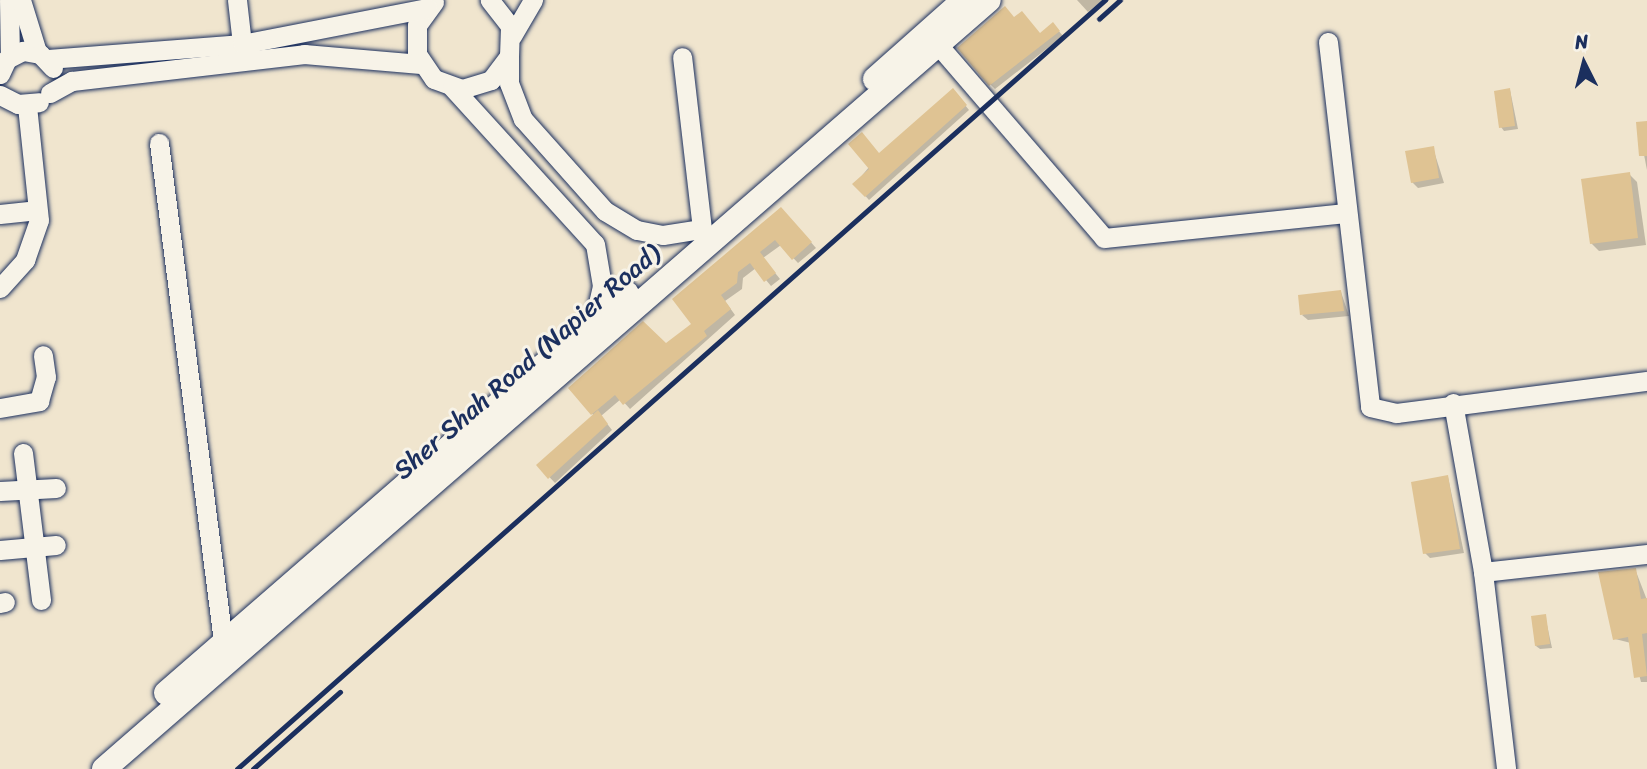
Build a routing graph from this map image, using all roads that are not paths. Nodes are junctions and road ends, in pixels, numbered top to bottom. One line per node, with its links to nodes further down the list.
1 (9, 0): 17 (street)
2 (21, 0): 13 (street)
3 (237, 0): 11 (street)
4 (490, 0): 9 (street)
5 (533, 0): 9 (street)
6 (964, 0): 25 (main road, Sher Shah Road (Napier Road))
7 (989, 0): 12 (main road, Sher Shah Road (Napier Road))
8 (432, 4): 11 (street); 16 (street)
9 (512, 36): 14 (street)
10 (1328, 42): 23 (street)
11 (242, 44): 13 (street)
12 (939, 46): 23 (street); 44 (main road, Sher Shah Road (Napier Road))
13 (42, 56): 17 (street); 19 (street)
14 (509, 56): 18 (street); 25 (street)
15 (682, 57): 25 (street)
16 (421, 64): 18 (street); 19 (street)
17 (2, 69): 20 (street)
18 (452, 87): 27 (street)
19 (50, 93): 20 (street)
20 (12, 100): 22 (street)
21 (159, 143): 42 (street)
22 (36, 209): 24 (street); 26 (street)
23 (1346, 213): 30 (street)
24 (0, 214)
25 (702, 229): 27 (main road, Sher Shah Road (Napier Road))
26 (0, 288)
27 (594, 322): 42 (main road, Sher Shah Road (Napier Road))
28 (43, 355): 31 (street)
29 (1647, 381): 30 (street)
30 (1453, 402): 40 (street)
31 (0, 408)
32 (23, 453): 33 (street)
33 (32, 487): 34 (street); 35 (street); 37 (street)
34 (56, 488)
35 (0, 491)
36 (56, 545): 37 (street)
37 (34, 547): 38 (street); 41 (street)
38 (0, 550)
39 (1647, 554): 40 (street)
40 (1483, 572): 45 (street)
41 (41, 600)
42 (223, 641): 43 (main road, Sher Shah Road (Napier Road))
43 (82, 769)
44 (103, 769)
45 (1506, 769)

